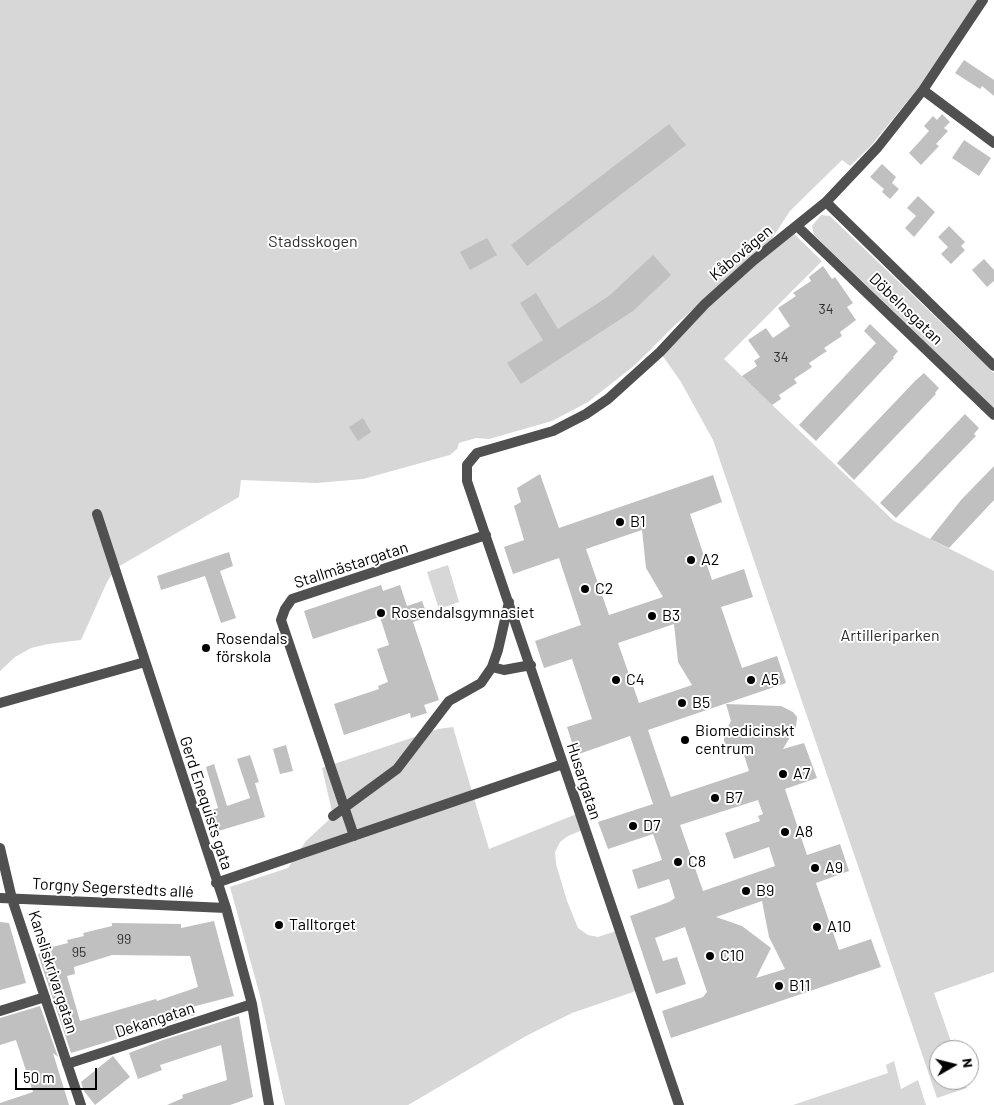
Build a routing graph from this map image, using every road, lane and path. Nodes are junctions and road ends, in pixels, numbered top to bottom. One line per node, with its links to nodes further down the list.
1 (983, 0): 2 (street, Kåbovägen)
2 (923, 90): 3 (street); 4 (street, Kåbovägen)
3 (994, 143)
4 (826, 202): 5 (street, Kåbovägen); 6 (street, Döbelnsgatan)
5 (797, 226): 7 (street, Döbelnsgatan); 8 (street, Kåbovägen)
6 (994, 366)
7 (994, 415)
8 (467, 465): 10 (street, Husargatan)
9 (97, 514): 12 (street, Gerd Enequists gata)
10 (486, 535): 11 (street, Husargatan); 17 (street, Stallmästargatan)
11 (509, 602): 13 (street, Husargatan); 14 (street)
12 (145, 662): 15 (street); 21 (street, Gerd Enequists gata)
13 (530, 665): 14 (street); 16 (street, Husargatan)
14 (492, 667): 17 (street)
15 (0, 703)
16 (563, 764): 19 (street); 31 (street, Husargatan)
17 (344, 808): 18 (street); 19 (street, Stallmästargatan)
18 (333, 816)
19 (354, 836): 21 (street)
20 (0, 848): 23 (street, Kansliskrivargatan)
21 (216, 883): 24 (street, Gerd Enequists gata)
22 (0, 898): 23 (street, Torgny Segerstedts allé)
23 (12, 899): 24 (street, Torgny Segerstedts allé); 25 (street, Kansliskrivargatan)
24 (226, 908): 26 (street, Gerd Enequists gata)
25 (45, 997): 27 (street); 28 (street, Kansliskrivargatan)
26 (252, 1004): 28 (street, Dekangatan); 30 (street, Gerd Enequists gata)
27 (0, 1011)
28 (67, 1064): 29 (street, Kansliskrivargatan)
29 (81, 1105)
30 (269, 1105)
31 (679, 1105)

